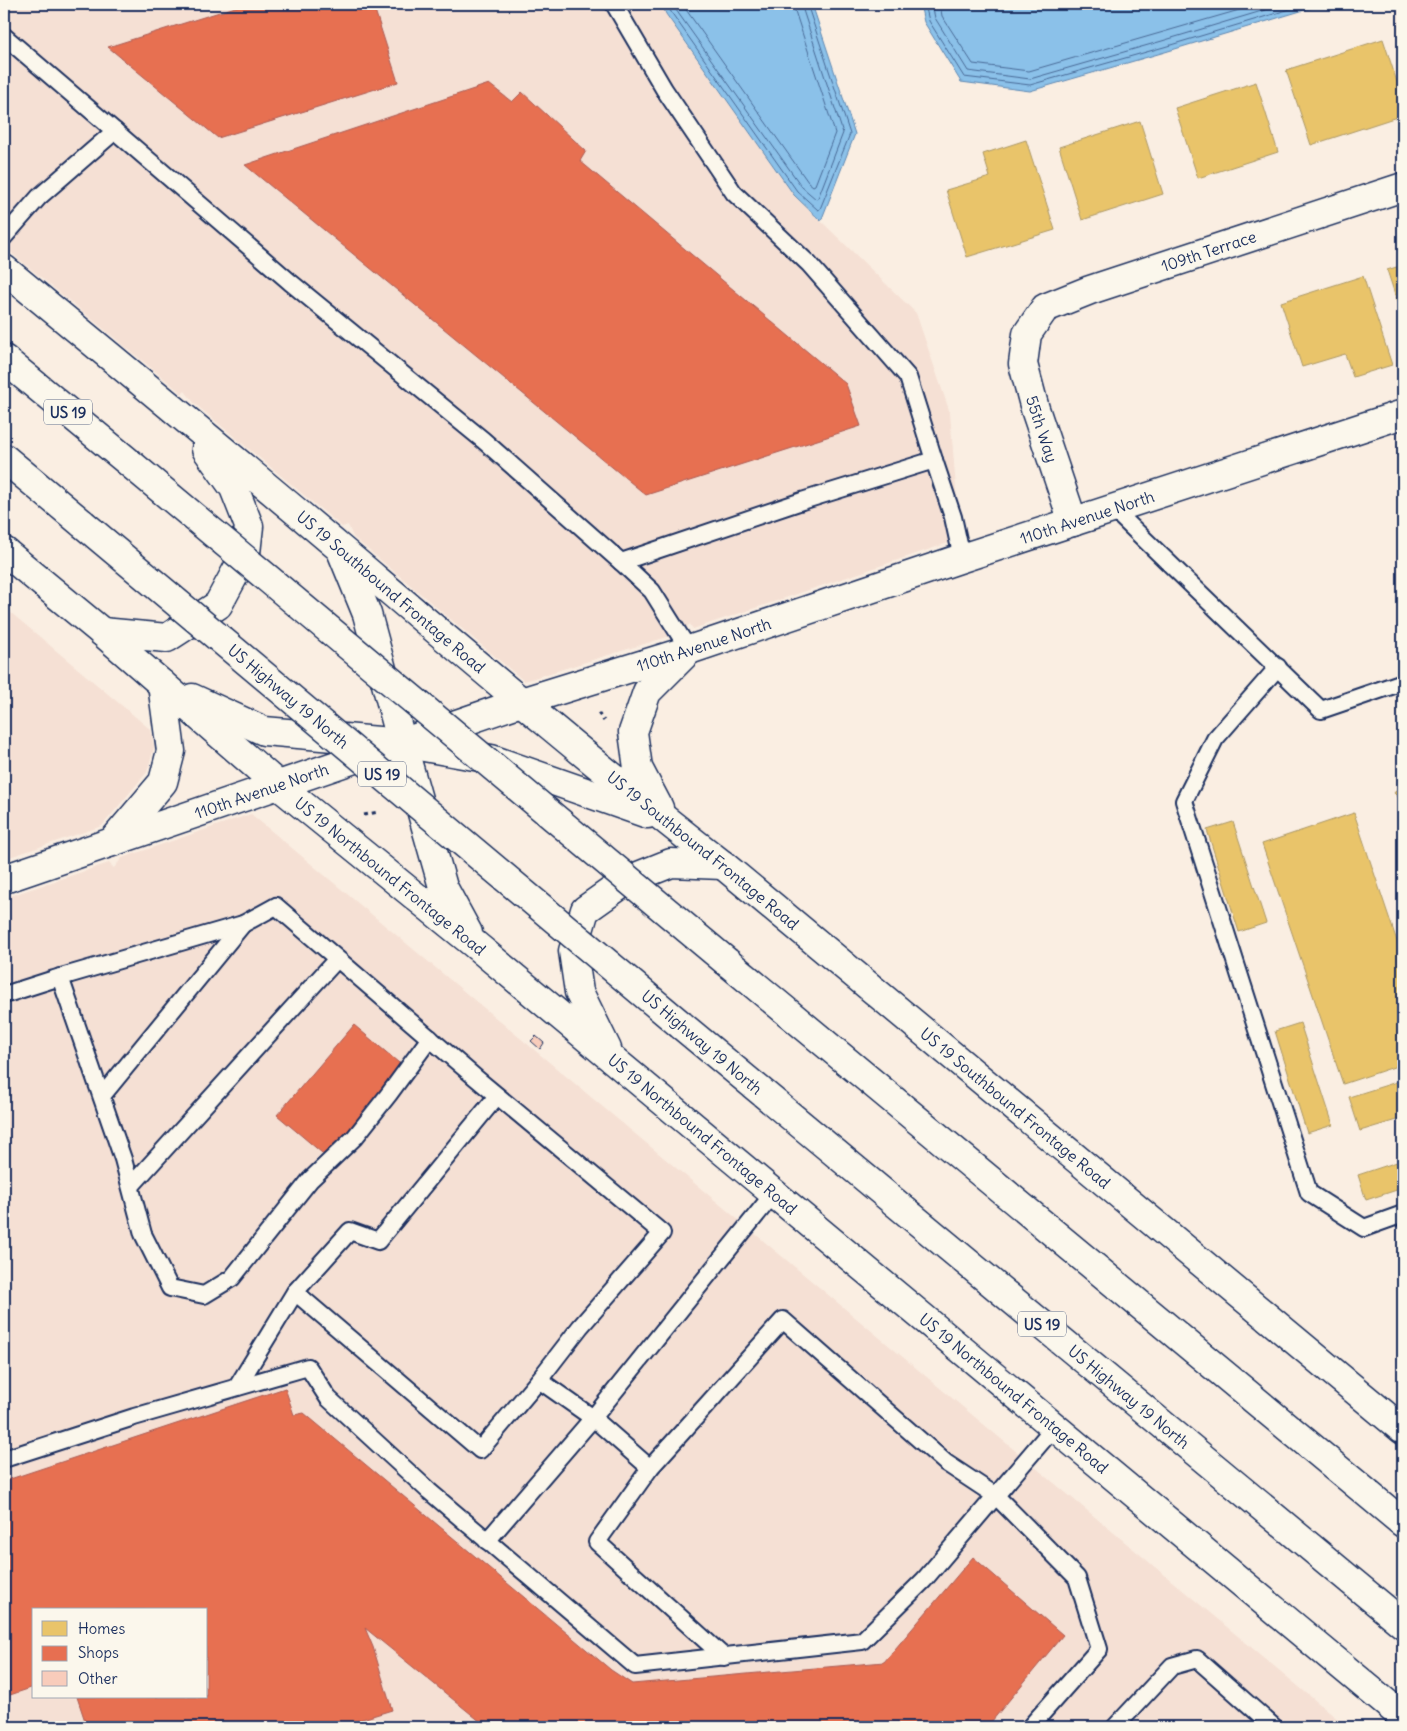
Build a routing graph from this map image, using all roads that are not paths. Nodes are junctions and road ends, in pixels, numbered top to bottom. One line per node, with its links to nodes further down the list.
1 (614, 4): 12 (lane)
2 (4, 36): 3 (lane)
3 (114, 130): 5 (lane); 18 (lane)
4 (1403, 187): 7 (main road, 109th Terrace)
5 (4, 237)
6 (4, 269): 10 (main road, US 19 Southbound Frontage Road)
7 (1027, 334): 14 (main road, 55th Way)
8 (4, 359): 52 (main road, US 19, bridge)
9 (1403, 414): 13 (main road, 110th Avenue North)
10 (183, 417): 15 (main road, US 19 Southbound Frontage Road); 19 (main road)
11 (4, 458): 54 (main road, US Highway 19 North / US 19, bridge)
12 (934, 460): 16 (lane); 18 (lane)
13 (1112, 509): 14 (main road, 110th Avenue North); 21 (lane)
14 (1073, 522): 16 (main road, 110th Avenue North)
15 (340, 548): 24 (main road, US 19 Southbound Frontage Road); 25 (main road)
16 (962, 558): 20 (main road, 110th Avenue North)
17 (7, 559): 19 (main road, US 19 Northbound Frontage Road)
18 (621, 562): 20 (lane)
19 (102, 632): 23 (main road, US 19 Northbound Frontage Road)
20 (689, 650): 24 (main road, 110th Avenue North); 27 (main road)
21 (1278, 667): 22 (lane); 42 (lane)
22 (1403, 682)
23 (162, 684): 25 (main road); 26 (main road, US 19 Northbound Frontage Road); 28 (main road)
24 (522, 702): 25 (main road, 110th Avenue North); 27 (main road, US 19 Southbound Frontage Road)
25 (402, 743): 26 (main road, 110th Avenue North); 27 (main road); 32 (main road)
26 (278, 785): 28 (main road, 110th Avenue North); 32 (main road, US 19 Northbound Frontage Road)
27 (666, 820): 29 (main road, US 19 Southbound Frontage Road)
28 (112, 842): 30 (main road, 110th Avenue North)
29 (723, 865): 37 (main road); 48 (main road, US 19 Southbound Frontage Road)
30 (4, 879)
31 (243, 924): 33 (lane); 34 (lane); 38 (lane)
32 (473, 943): 37 (main road, US 19 Northbound Frontage Road)
33 (337, 958): 36 (lane); 40 (lane)
34 (60, 977): 35 (lane); 38 (lane)
35 (4, 995)
36 (430, 1038): 39 (lane); 40 (lane)
37 (611, 1058): 41 (main road, US 19 Northbound Frontage Road)
38 (102, 1096): 40 (lane)
39 (497, 1096): 43 (lane); 44 (lane)
40 (131, 1186)
41 (774, 1193): 46 (lane); 47 (main road, US 19 Northbound Frontage Road)
42 (1403, 1214)
43 (295, 1292): 44 (lane); 45 (lane)
44 (539, 1380): 46 (lane)
45 (237, 1387): 49 (lane); 53 (lane)
46 (593, 1418): 50 (lane); 53 (lane)
47 (1055, 1426): 51 (lane); 56 (main road, US 19 Northbound Frontage Road)
48 (1403, 1430)
49 (4, 1459)
50 (650, 1468): 51 (lane); 55 (lane)
51 (996, 1496): 55 (lane); 57 (lane)
52 (1403, 1523)
53 (487, 1541): 55 (lane)
54 (1403, 1624)
55 (724, 1656)
56 (1403, 1717)
57 (1030, 1727)
58 (1115, 1727): 59 (lane)
59 (1274, 1727)

